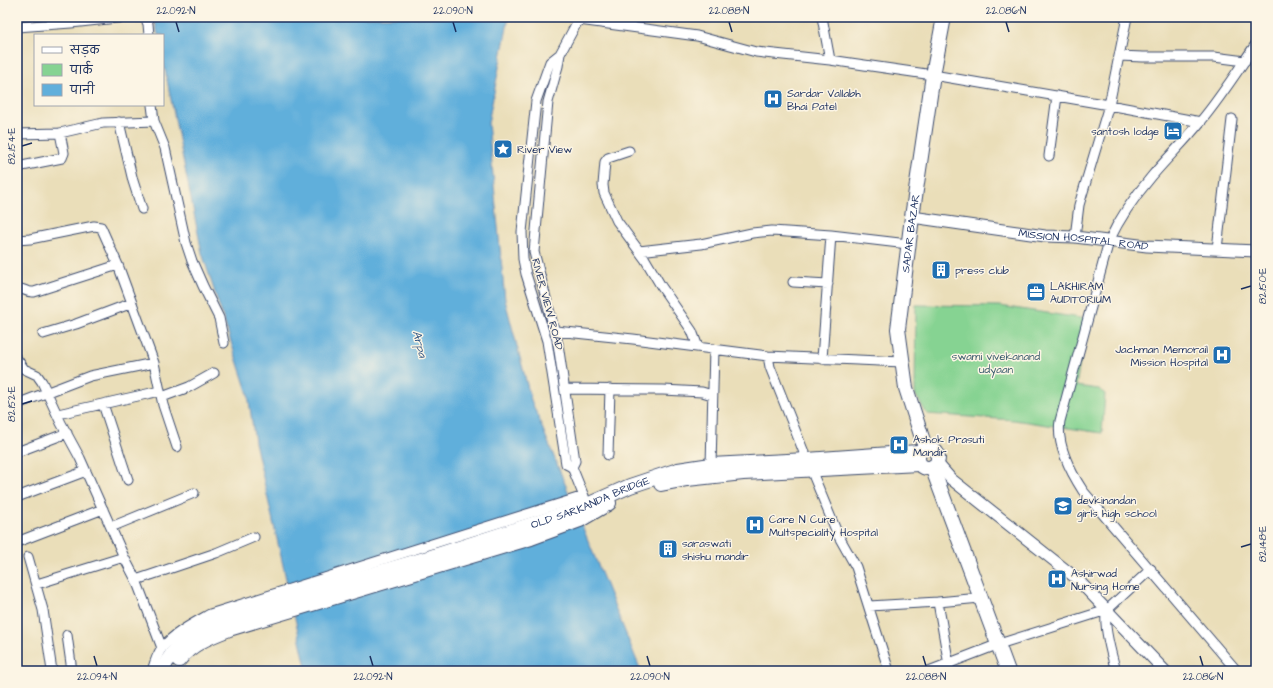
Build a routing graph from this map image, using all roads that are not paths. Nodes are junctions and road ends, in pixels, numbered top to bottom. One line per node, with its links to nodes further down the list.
1 (126, 17): 7 (street)
2 (145, 17): 8 (street)
3 (822, 17): 12 (street)
4 (944, 17): 14 (main road, SADAR BAZAR)
5 (1127, 17): 11 (street)
6 (579, 18): 10 (street, RIVER VIEW ROAD); 12 (street)
7 (17, 26)
8 (149, 34)
9 (1255, 49): 13 (street)
10 (560, 54): 42 (street, RIVER VIEW ROAD); 68 (street, RIVER VIEW ROAD)
11 (1119, 56): 13 (street); 16 (street)
12 (830, 60): 14 (street)
13 (1245, 61): 21 (street)
14 (933, 75): 15 (street); 28 (main road, SADAR BAZAR)
15 (1057, 96): 16 (street); 25 (street)
16 (1110, 104): 21 (street); 30 (street)
17 (152, 106): 19 (street)
18 (1232, 119): 34 (street)
19 (154, 121): 20 (street); 44 (street)
20 (119, 122): 22 (street); 27 (street)
21 (1201, 122): 32 (street)
22 (60, 133): 23 (street); 26 (street)
23 (17, 134)
24 (629, 151): 35 (street)
25 (1049, 156)
26 (17, 168)
27 (142, 209)
28 (912, 217): 30 (street, MISSION HOSPITAL ROAD); 33 (main road, SADAR BAZAR)
29 (832, 235): 33 (street); 35 (street); 39 (street)
30 (1074, 237): 32 (street, MISSION HOSPITAL ROAD)
31 (17, 240): 37 (street)
32 (1109, 241): 34 (street, MISSION HOSPITAL ROAD); 80 (street)
33 (908, 244): 50 (main road, SADAR BAZAR)
34 (1217, 249): 36 (street, MISSION HOSPITAL ROAD)
35 (639, 251): 45 (street)
36 (1256, 251)
37 (118, 265): 40 (street); 41 (street)
38 (793, 282): 39 (street)
39 (828, 284): 49 (street)
40 (17, 289)
41 (132, 303): 43 (street); 51 (street)
42 (556, 331): 45 (street); 53 (street, RIVER VIEW ROAD)
43 (43, 334)
44 (224, 343)
45 (698, 347): 46 (street)
46 (714, 349): 47 (street); 57 (street)
47 (768, 356): 49 (street); 67 (street)
48 (17, 359): 55 (street)
49 (822, 359): 50 (street)
50 (902, 362): 65 (main road, SADAR BAZAR)
51 (154, 363): 55 (street); 56 (street)
52 (214, 373): 56 (street)
53 (565, 389): 54 (street); 68 (street, RIVER VIEW ROAD)
54 (610, 389): 57 (street); 64 (street)
55 (48, 393): 58 (street); 60 (street)
56 (161, 394): 59 (street); 62 (street)
57 (712, 395): 66 (street)
58 (17, 404)
59 (103, 404): 60 (street); 70 (street)
60 (58, 414): 61 (street)
61 (67, 433): 63 (street); 69 (street)
62 (177, 447)
63 (17, 452)
64 (608, 455)
65 (926, 459): 67 (main road, OLD SARKANDA BRIDGE); 83 (main road, SADAR BAZAR); 87 (street)
66 (711, 465): 67 (main road, OLD SARKANDA BRIDGE); 73 (main road, OLD SARKANDA BRIDGE)
67 (809, 465): 73 (main road); 85 (street)
68 (572, 468): 73 (street, RIVER VIEW ROAD)
69 (86, 471): 72 (street); 74 (street)
70 (128, 480)
71 (194, 493): 75 (street)
72 (17, 497)
73 (582, 507): 86 (main road, OLD SARKANDA BRIDGE); 90 (street)
74 (103, 509): 75 (street); 77 (street)
75 (111, 528): 79 (street)
76 (254, 537): 81 (street)
77 (17, 542)
78 (28, 557): 82 (street)
79 (124, 557): 81 (street); 82 (street)
80 (1151, 569): 87 (street); 102 (street)
81 (136, 580): 90 (street)
82 (37, 584): 92 (street)
83 (980, 598): 84 (street); 89 (main road, SADAR BAZAR)
84 (938, 602): 85 (street); 91 (street)
85 (869, 606): 97 (street)
86 (272, 609): 95 (main road); 96 (main road)
87 (1107, 610): 89 (street); 100 (street); 101 (street)
88 (67, 635): 93 (street)
89 (998, 644): 91 (street); 99 (main road, SADAR BAZAR)
90 (162, 648): 94 (street)
91 (949, 667): 98 (street)
92 (52, 671)
93 (72, 671)
94 (152, 671)
95 (162, 671)
96 (173, 671)
97 (889, 671)
98 (929, 671)
99 (1008, 671)
100 (1116, 671)
101 (1165, 671)
102 (1237, 671)

